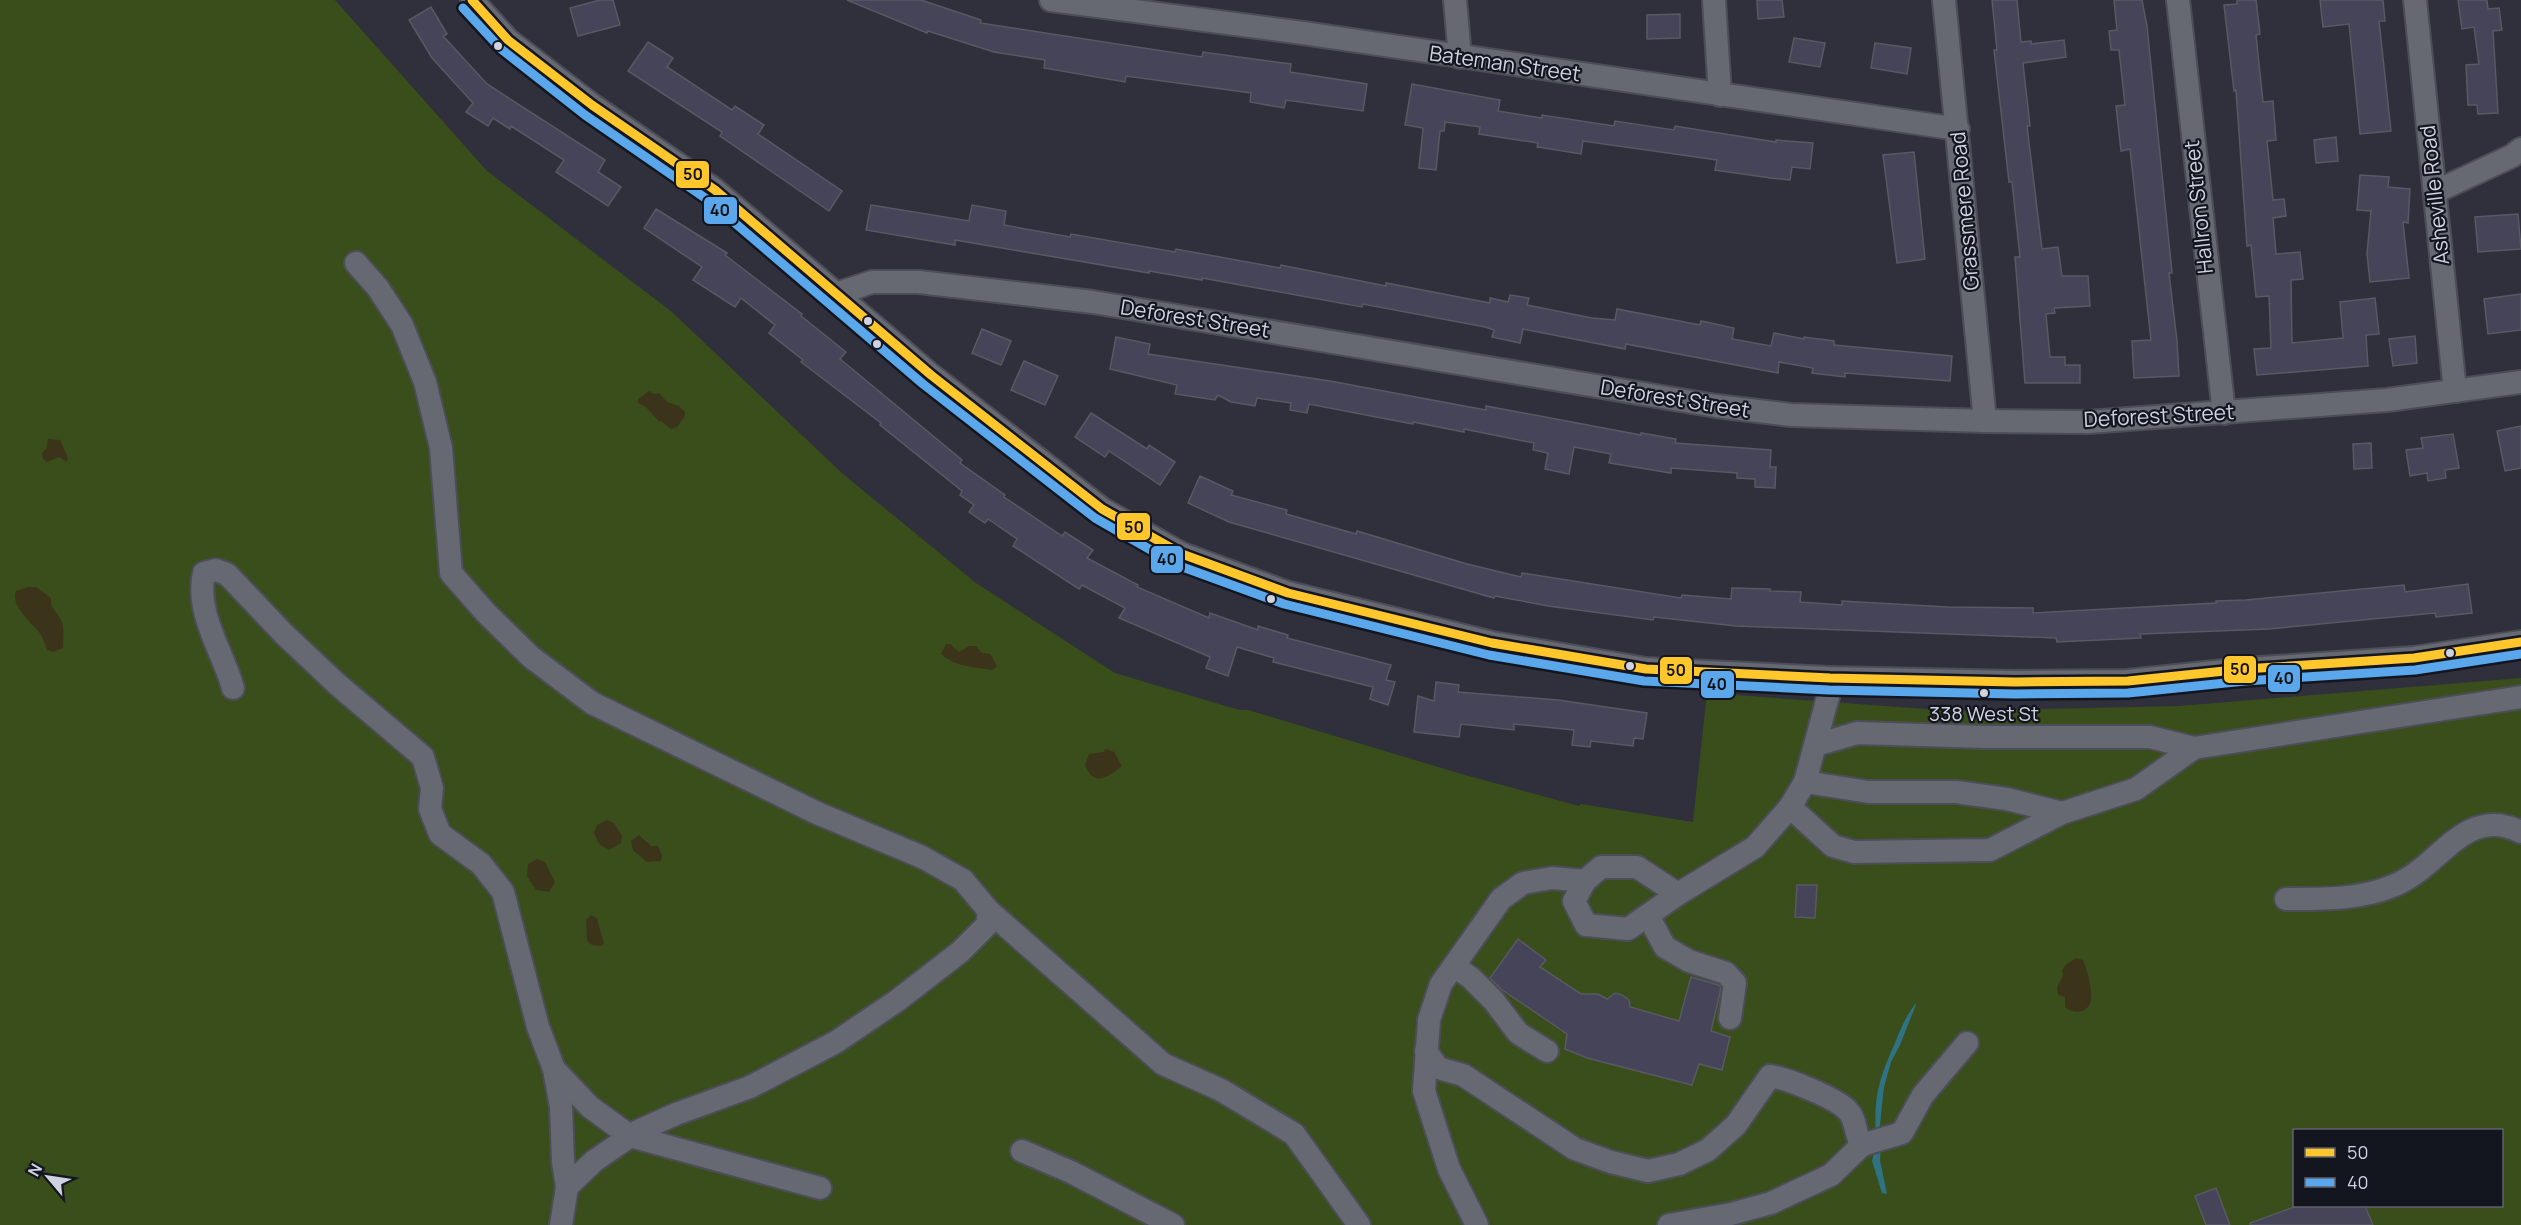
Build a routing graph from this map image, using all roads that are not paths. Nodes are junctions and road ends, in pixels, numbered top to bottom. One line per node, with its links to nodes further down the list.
1 (472, 0): 14 (street)
2 (1051, 0): 8 (street, Bateman Street)
3 (1455, 0): 8 (street)
4 (1714, 0): 9 (street)
5 (1944, 0): 10 (street, Grassmere Road)
6 (2178, 0): 17 (street, Hallron Street)
7 (2415, 0): 12 (street, Asheville Road)
8 (1460, 57): 9 (street, Bateman Street)
9 (1720, 95): 10 (street, Bateman Street)
10 (1958, 129): 18 (street, Grassmere Road)
11 (2521, 149): 12 (street)
12 (2435, 192): 16 (street, Asheville Road)
13 (356, 263): 32 (street)
14 (836, 294): 18 (street, Deforest Street); 20 (street)
15 (2521, 382): 16 (street, Deforest Street)
16 (2455, 391): 17 (street, Deforest Street)
17 (2224, 413): 18 (street, Deforest Street)
18 (1985, 422)
19 (2521, 642): 20 (street)
20 (1833, 678): 23 (street)
21 (234, 688): 39 (street)
22 (2521, 697): 24 (street)
23 (1816, 745): 24 (street); 25 (street)
24 (2194, 748): 27 (street)
25 (1805, 782): 26 (street); 27 (street)
26 (1790, 807): 27 (street); 30 (street)
27 (2062, 813)
28 (2521, 832): 31 (street)
29 (1585, 881): 30 (street); 33 (street); 34 (street)
30 (1678, 894): 33 (street)
31 (2286, 899)
32 (989, 911): 40 (street); 47 (street)
33 (1648, 916): 35 (street)
34 (1454, 966): 37 (street); 38 (street)
35 (1730, 1018)
36 (1967, 1043): 41 (street)
37 (1547, 1051)
38 (1426, 1052): 41 (street); 48 (street)
39 (554, 1070): 40 (street); 43 (street)
40 (630, 1136): 43 (street); 44 (street)
41 (1862, 1145): 49 (street)
42 (1022, 1151): 46 (street)
43 (567, 1187): 45 (street)
44 (820, 1188)
45 (561, 1225)
46 (1173, 1225)
47 (1359, 1225)
48 (1476, 1225)
49 (1669, 1225)

